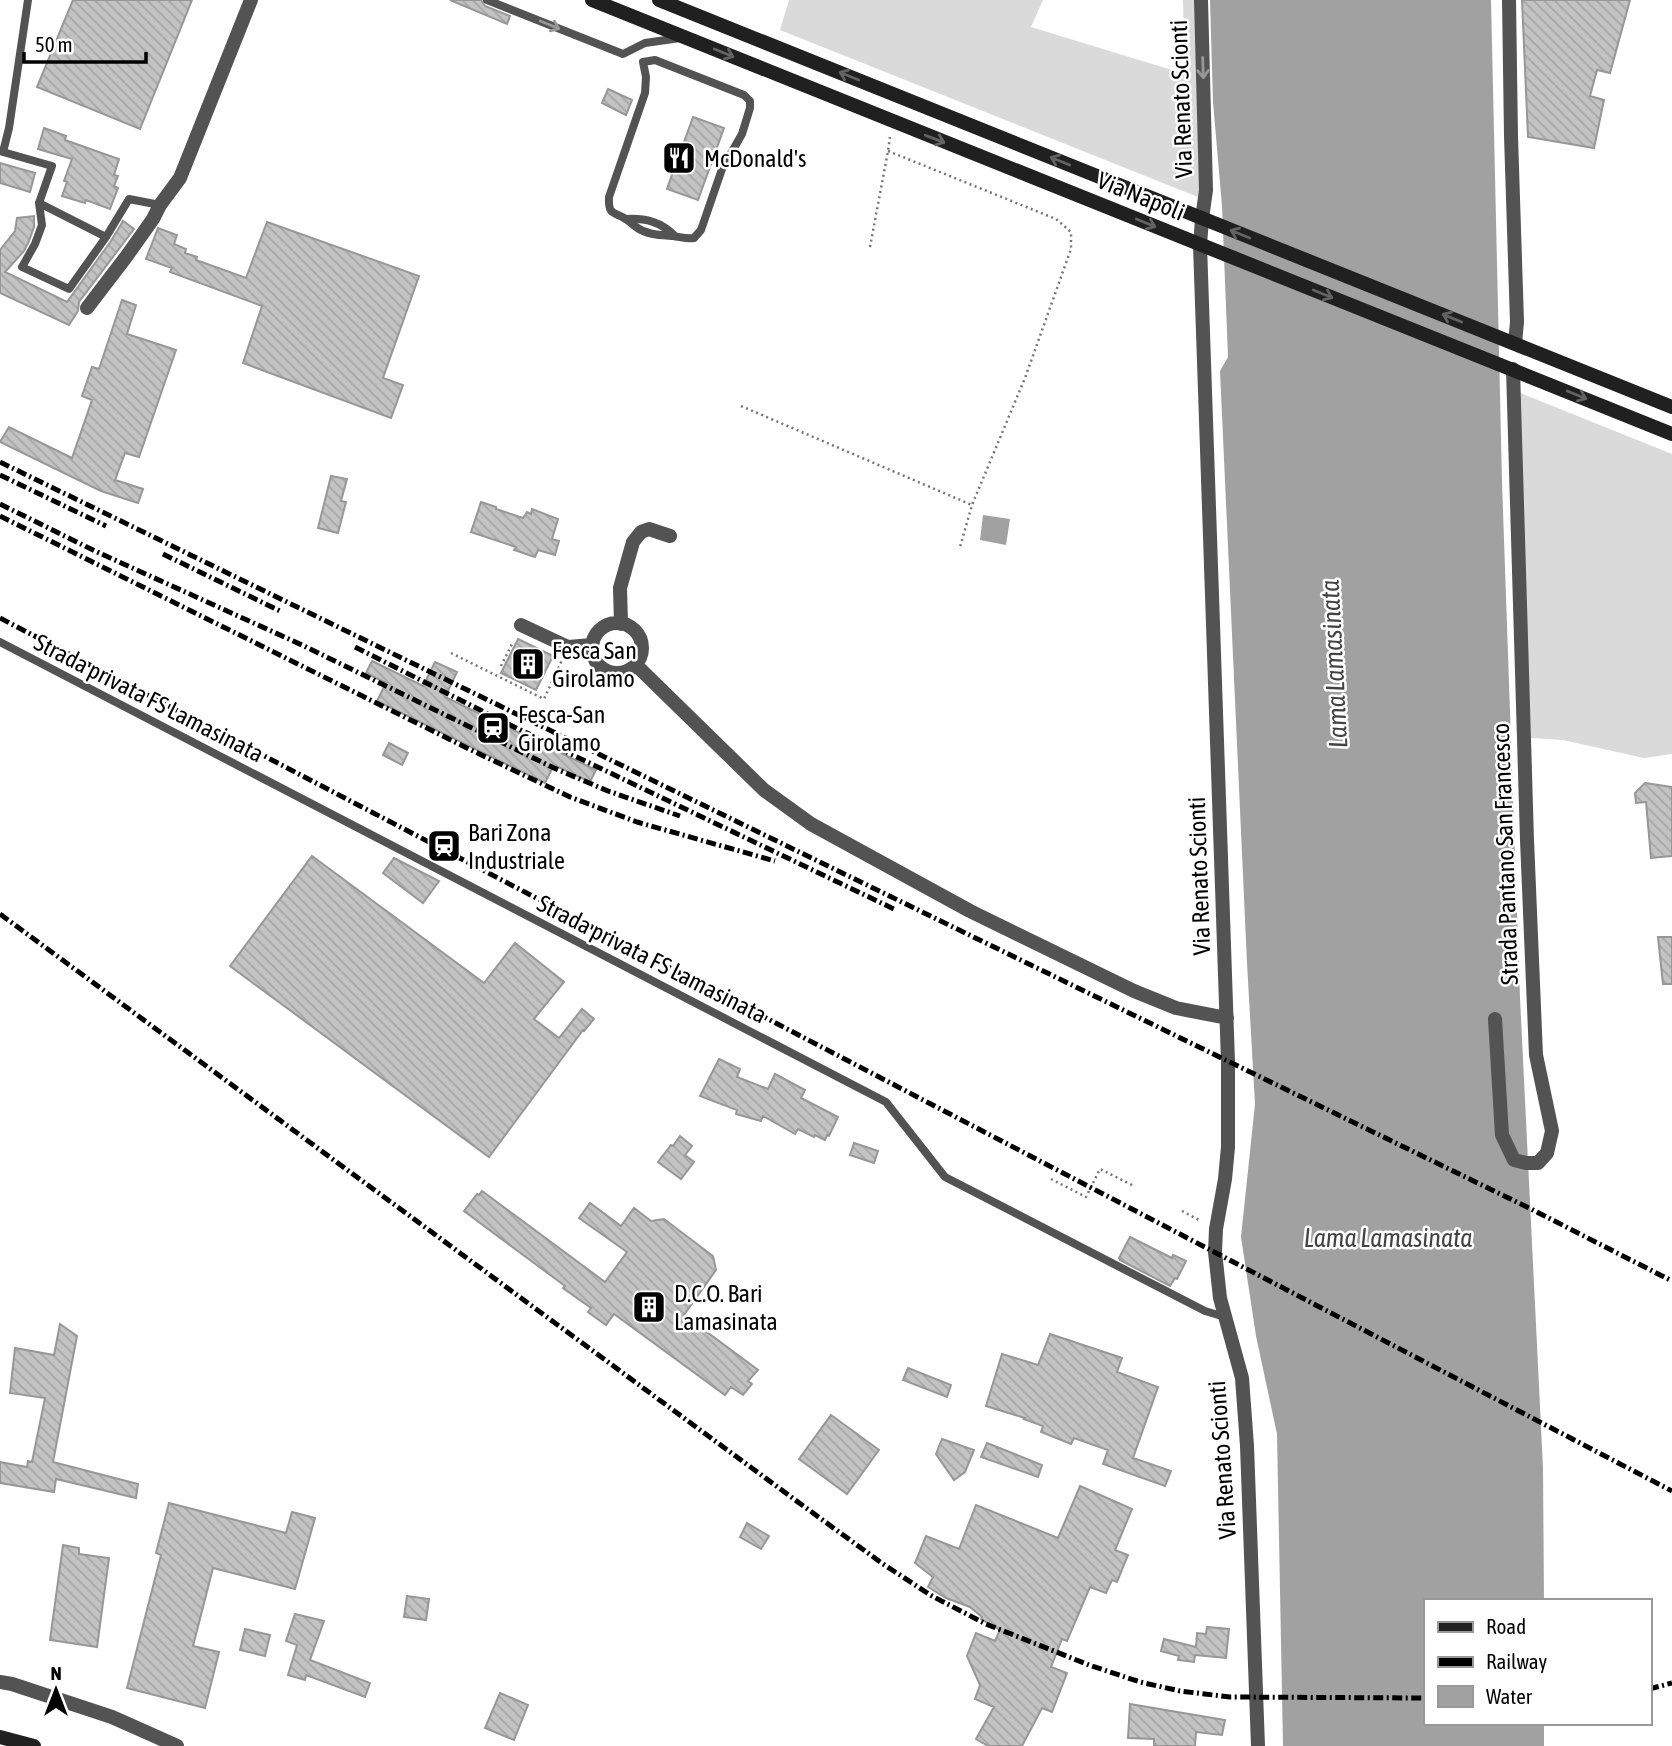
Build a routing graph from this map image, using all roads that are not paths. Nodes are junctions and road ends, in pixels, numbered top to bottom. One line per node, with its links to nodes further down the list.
1 (28, 0): 9 (lane)
2 (251, 0): 10 (street)
3 (486, 0): 8 (lane, one-way to 8)
4 (592, 0): 8 (main road, Via Napoli)
5 (659, 0): 12 (main road, Via Napoli, one-way to 5)
6 (1201, 0): 12 (street, Via Renato Scionti, one-way to 12)
7 (1509, 0): 16 (street)
8 (685, 37): 14 (main road, Via Napoli, one-way to 14)
9 (39, 203): 13 (lane); 13 (lane)
10 (160, 205): 13 (lane); 15 (street)
11 (626, 219): 11 (lane)
12 (1208, 221): 14 (street, Via Renato Scionti); 16 (main road, Via Napoli, one-way to 12)
13 (106, 237)
14 (1207, 248): 17 (main road, Via Napoli, one-way to 17); 26 (street, Via Renato Scionti)
15 (87, 308)
16 (1515, 344): 18 (main road, Via Napoli)
17 (1513, 369): 19 (main road, Via Napoli, one-way to 19); 27 (street, Strada Pantano San Francesco)
18 (1672, 407)
19 (1672, 434)
20 (670, 536): 21 (street)
21 (621, 624): 24 (street); 25 (street)
22 (521, 625): 24 (street)
23 (0, 642): 28 (lane, Strada privata FS Lamasinata)
24 (592, 645): 25 (street)
25 (636, 664): 26 (street)
26 (1227, 1018): 28 (street, Via Renato Scionti)
27 (1495, 1019)
28 (1225, 1317): 33 (street, Via Renato Scionti)
29 (0, 1682): 32 (street)
30 (0, 1737): 31 (main road)
31 (34, 1746)
32 (177, 1746)
33 (1258, 1746)

